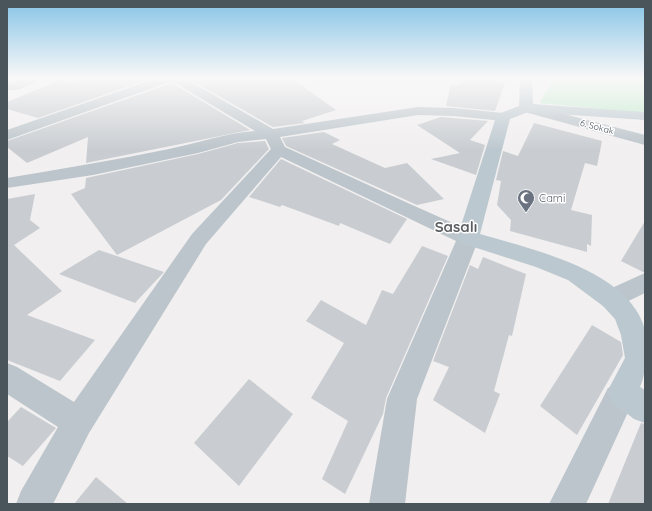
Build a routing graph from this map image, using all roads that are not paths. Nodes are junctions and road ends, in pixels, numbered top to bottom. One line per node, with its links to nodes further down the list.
1 (101, 102): 7 (street)
2 (212, 102): 9 (street)
3 (526, 102): 4 (street)
4 (526, 108): 5 (street); 6 (street); 8 (street, 6. Sokak)
5 (645, 116)
6 (503, 117): 9 (street); 11 (street)
7 (7, 135)
8 (645, 140)
9 (275, 142): 10 (street); 11 (street); 17 (street)
10 (7, 182)
11 (468, 238): 13 (street); 19 (street)
12 (645, 282): 13 (street)
13 (612, 299): 15 (street)
14 (7, 378): 17 (street)
15 (628, 399): 16 (street); 20 (street)
16 (645, 415)
17 (78, 422): 18 (street)
18 (34, 504)
19 (387, 504)
20 (566, 504)

